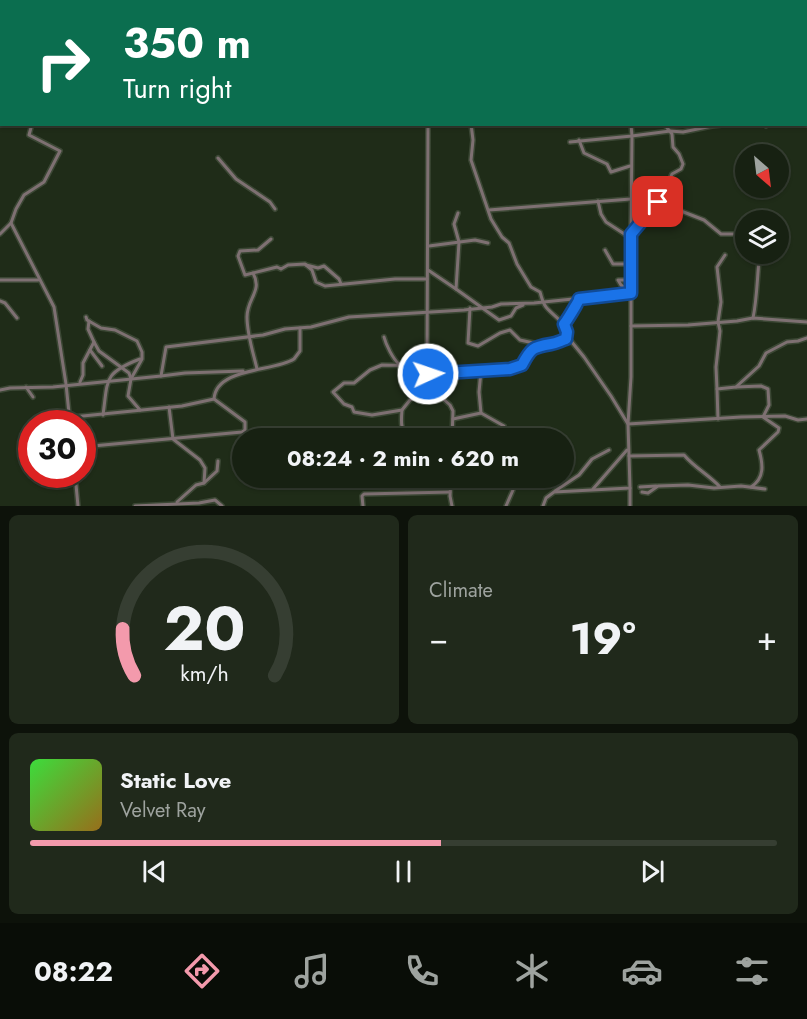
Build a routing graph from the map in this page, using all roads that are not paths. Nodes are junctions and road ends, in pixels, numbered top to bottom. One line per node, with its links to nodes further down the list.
1 (31, 126): 19 (street)
2 (428, 126): 26 (street)
3 (471, 126): 17 (street)
4 (631, 126): 8 (street)
5 (666, 126): 7 (street)
6 (712, 126): 7 (street)
7 (670, 131): 8 (street); 15 (street)
8 (632, 136): 9 (street); 12 (street)
9 (579, 140): 10 (street); 12 (street)
10 (570, 142)
11 (218, 158): 16 (street)
12 (630, 166): 13 (street)
13 (631, 199): 14 (street); 22 (street)
14 (598, 201): 17 (street); 22 (street)
15 (658, 202): 21 (street); 22 (street)
16 (275, 209)
17 (489, 210): 43 (street)
18 (458, 213): 24 (street)
19 (11, 223): 20 (street); 77 (street)
20 (0, 234)
21 (735, 234)
22 (631, 236): 30 (street)
23 (271, 239): 33 (street)
24 (459, 242): 25 (street); 26 (street); 39 (street)
25 (488, 243)
26 (429, 246): 32 (street)
27 (605, 250): 30 (street)
28 (725, 255): 52 (street)
29 (305, 264): 33 (street); 38 (street); 38 (street)
30 (630, 264): 37 (street)
31 (759, 264): 50 (street)
32 (428, 270): 34 (street); 39 (street)
33 (253, 273): 57 (street)
34 (428, 279): 38 (street); 47 (street)
35 (0, 280): 36 (street)
36 (38, 280)
37 (632, 280): 40 (street); 40 (street)
38 (341, 284)
39 (456, 289): 46 (street)
40 (631, 293): 41 (street); 55 (street)
41 (579, 299): 43 (street); 54 (street)
42 (0, 301): 49 (street)
43 (542, 301): 44 (street); 54 (street)
44 (525, 303): 46 (street); 46 (street)
45 (470, 308): 46 (street); 47 (street); 62 (street)
46 (482, 308)
47 (429, 311): 56 (street); 67 (street)
48 (86, 317): 51 (street)
49 (16, 318)
50 (753, 318): 52 (street); 53 (street)
51 (89, 321): 61 (street); 64 (street)
52 (718, 322): 55 (street); 81 (street)
53 (807, 322)
54 (564, 324): 60 (street)
55 (631, 326): 96 (street)
56 (300, 328): 57 (street); 69 (street)
57 (250, 336): 69 (street); 73 (street)
58 (384, 338): 65 (street)
59 (807, 338): 80 (street)
60 (566, 339): 62 (street); 96 (street)
61 (94, 342): 63 (street); 68 (street)
62 (538, 344): 71 (street)
63 (90, 350): 66 (street); 76 (street)
64 (142, 359): 68 (street); 74 (street)
65 (401, 365): 67 (street); 88 (street)
66 (102, 366)
67 (427, 366): 72 (street)
68 (122, 368): 74 (street); 75 (street)
69 (257, 369): 70 (street)
70 (247, 371): 73 (street); 84 (street)
71 (481, 371): 72 (street); 89 (street)
72 (428, 374): 79 (street)
73 (161, 376): 74 (street)
74 (131, 379): 75 (street); 87 (street)
75 (108, 380): 76 (street); 90 (street)
76 (79, 383): 77 (street)
77 (66, 384): 78 (street); 86 (street)
78 (26, 387): 82 (street); 83 (street)
79 (430, 387): 88 (street); 93 (street)
80 (736, 387): 81 (street); 92 (street)
81 (717, 389): 94 (street)
82 (0, 390)
83 (33, 397)
84 (214, 399): 85 (street); 100 (street)
85 (169, 407): 87 (street); 100 (street)
86 (68, 410)
87 (140, 410): 90 (street)
88 (402, 410): 98 (street)
89 (481, 414): 93 (street); 97 (street)
90 (104, 415): 91 (street)
91 (96, 416)
92 (763, 417): 94 (street); 95 (street); 111 (street)
93 (453, 419): 99 (street)
94 (718, 419): 96 (street)
95 (807, 419)
96 (628, 424): 103 (street)
97 (504, 426)
98 (403, 428)
99 (453, 428)
100 (173, 439): 101 (street); 106 (street)
101 (96, 446)
102 (609, 450): 120 (street)
103 (627, 450): 104 (street); 118 (street)
104 (629, 456): 115 (street); 116 (street)
105 (218, 461): 107 (street)
106 (203, 476): 107 (street); 108 (street)
107 (204, 483): 108 (street)
108 (196, 485): 122 (street)
109 (658, 486): 110 (street); 116 (street); 121 (street)
110 (640, 487)
111 (751, 487): 116 (street); 117 (street)
112 (76, 488): 123 (street)
113 (450, 488): 119 (street)
114 (512, 488): 128 (street)
115 (630, 488): 118 (street); 130 (street)
116 (720, 488)
117 (765, 489)
118 (592, 490): 120 (street)
119 (450, 492): 126 (street); 127 (street)
120 (554, 492): 129 (street)
121 (642, 492)
122 (176, 503): 124 (street); 125 (street)
123 (78, 506)
124 (135, 506)
125 (222, 506)
126 (363, 506)
127 (452, 506)
128 (506, 506)
129 (543, 506)
130 (630, 506)

